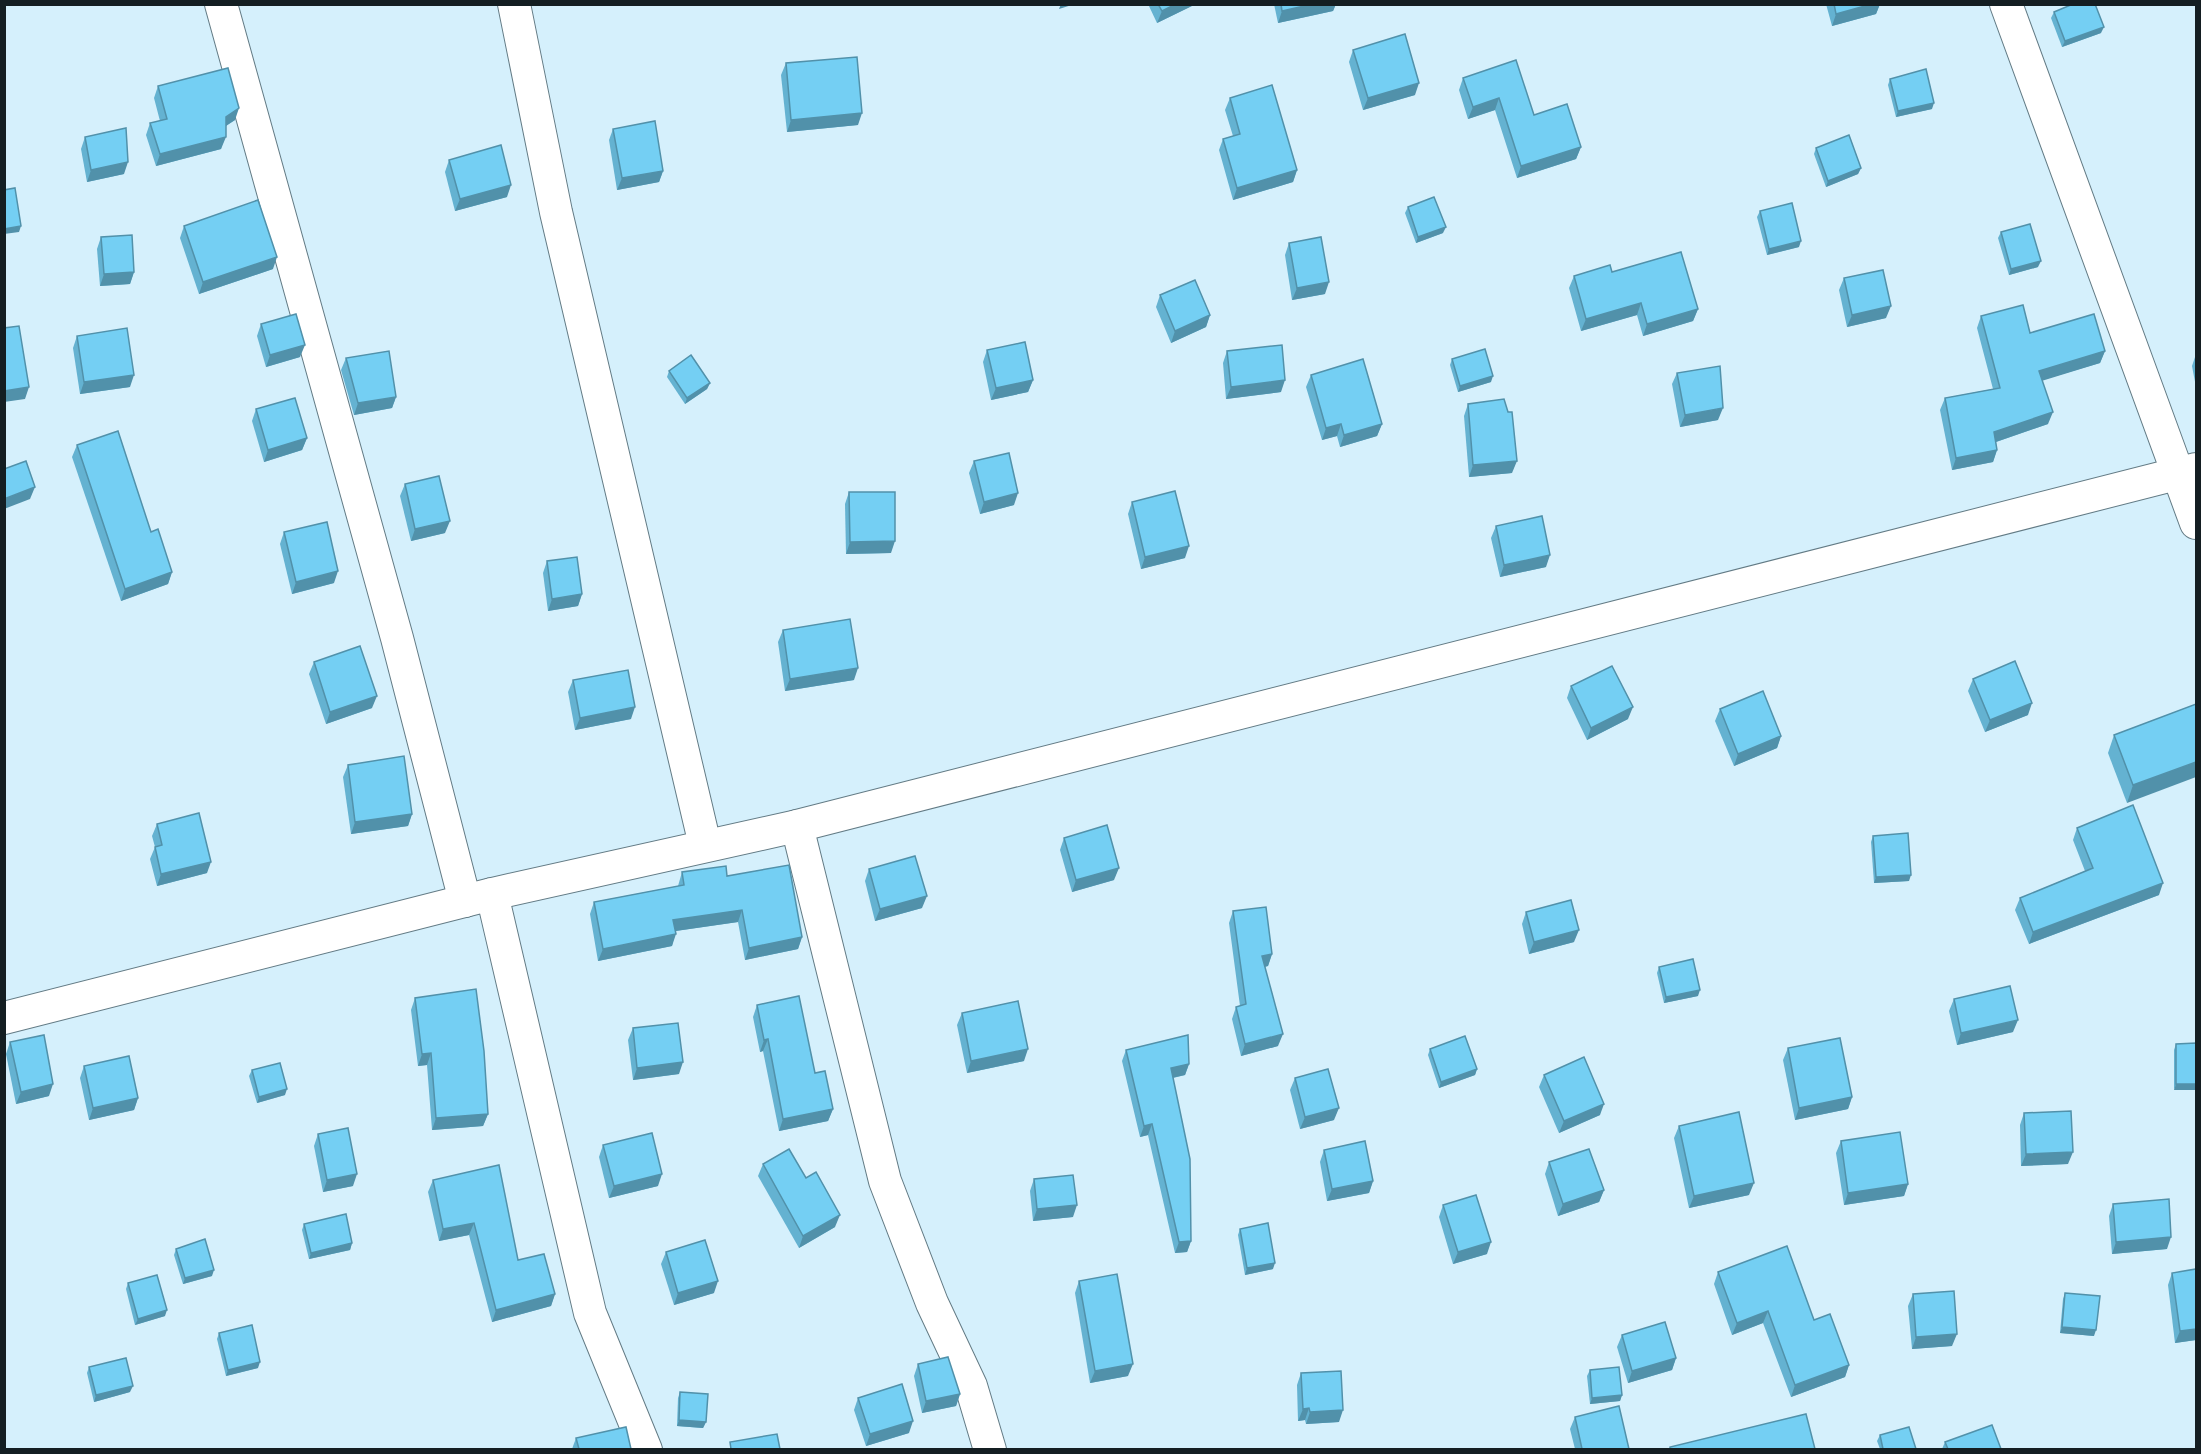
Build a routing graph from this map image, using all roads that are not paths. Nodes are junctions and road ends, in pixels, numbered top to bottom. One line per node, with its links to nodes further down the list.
1 (221, 4): 8 (street)
2 (514, 4): 7 (street)
3 (2006, 4): 4 (street)
4 (2187, 472): 5 (street); 6 (street)
5 (2196, 523)
6 (796, 826): 7 (street); 11 (street)
7 (705, 844): 8 (street)
8 (478, 897): 9 (street); 10 (street)
9 (4, 1018)
10 (646, 1449)
11 (990, 1449)

